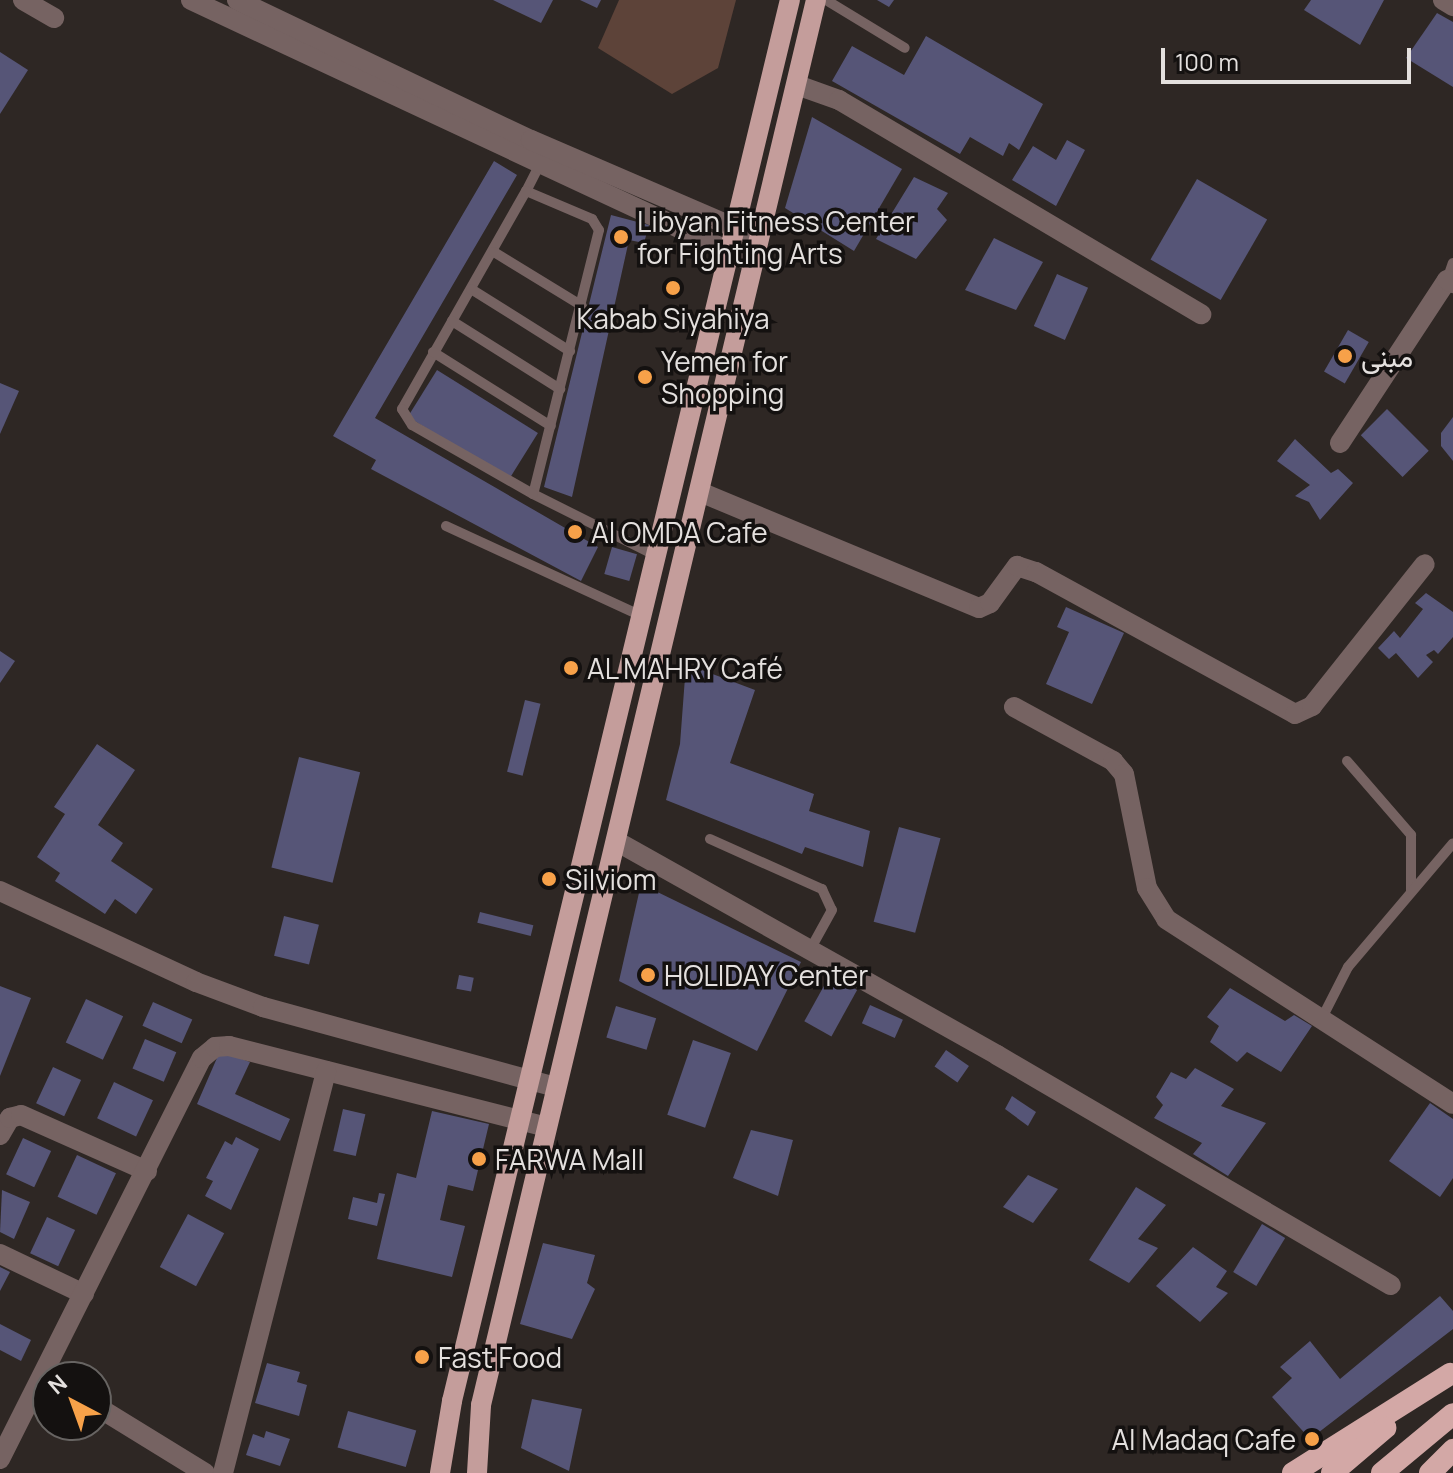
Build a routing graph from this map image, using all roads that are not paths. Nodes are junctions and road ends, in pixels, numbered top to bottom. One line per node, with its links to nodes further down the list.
1 (23, 0): 9 (street)
2 (191, 0): 7 (street)
3 (790, 0): 14 (main road)
4 (816, 0): 11 (main road)
5 (826, 0): 10 (lane)
6 (1443, 0): 8 (street)
7 (235, 6): 12 (street)
8 (1453, 6)
9 (54, 18)
10 (905, 48)
11 (797, 85): 15 (main road); 22 (street)
12 (531, 154): 13 (lane); 14 (street); 16 (street)
13 (526, 191): 17 (lane); 21 (lane)
14 (736, 228): 15 (street); 16 (main road)
15 (759, 238): 18 (main road)
16 (730, 251): 18 (street); 32 (main road)
17 (494, 252): 20 (lane); 21 (lane)
18 (754, 263): 29 (main road)
19 (1451, 275): 28 (street)
20 (471, 289): 23 (lane); 24 (lane)
21 (582, 306): 24 (lane)
22 (1201, 314)
23 (452, 321): 25 (lane); 26 (lane)
24 (570, 351): 26 (lane)
25 (433, 352): 27 (lane); 30 (lane)
26 (560, 389): 27 (lane)
27 (551, 426): 30 (lane)
28 (1340, 443)
29 (700, 492): 33 (street); 38 (main road)
30 (533, 494): 32 (lane)
31 (446, 526): 34 (lane)
32 (657, 556): 34 (main road)
33 (1425, 564)
34 (644, 617): 45 (main road)
35 (1014, 707): 43 (street)
36 (1347, 761): 41 (lane)
37 (710, 839): 42 (lane)
38 (616, 841): 42 (street); 46 (main road)
39 (1453, 843): 41 (lane)
40 (0, 891): 45 (street)
41 (1411, 892): 43 (lane)
42 (811, 948): 53 (street)
43 (1322, 1018): 47 (street)
44 (326, 1071): 48 (street); 51 (street); 63 (street)
45 (531, 1081): 46 (street); 48 (main road)
46 (555, 1087): 49 (main road)
47 (1453, 1104)
48 (521, 1121): 49 (street); 64 (main road)
49 (546, 1127): 65 (main road)
50 (0, 1135): 51 (street)
51 (147, 1171): 54 (street)
52 (0, 1254): 54 (street)
53 (1391, 1285)
54 (84, 1294): 55 (street)
55 (53, 1361)
56 (1451, 1372): 66 (highway); 67 (highway)
57 (32, 1401): 61 (street)
58 (1453, 1414): 68 (highway)
59 (112, 1416): 62 (street)
60 (1453, 1450): 69 (highway)
61 (0, 1459)
62 (205, 1473)
63 (223, 1473)
64 (440, 1473)
65 (477, 1473)
66 (1293, 1473)
67 (1332, 1473)
68 (1382, 1473)
69 (1430, 1473)

